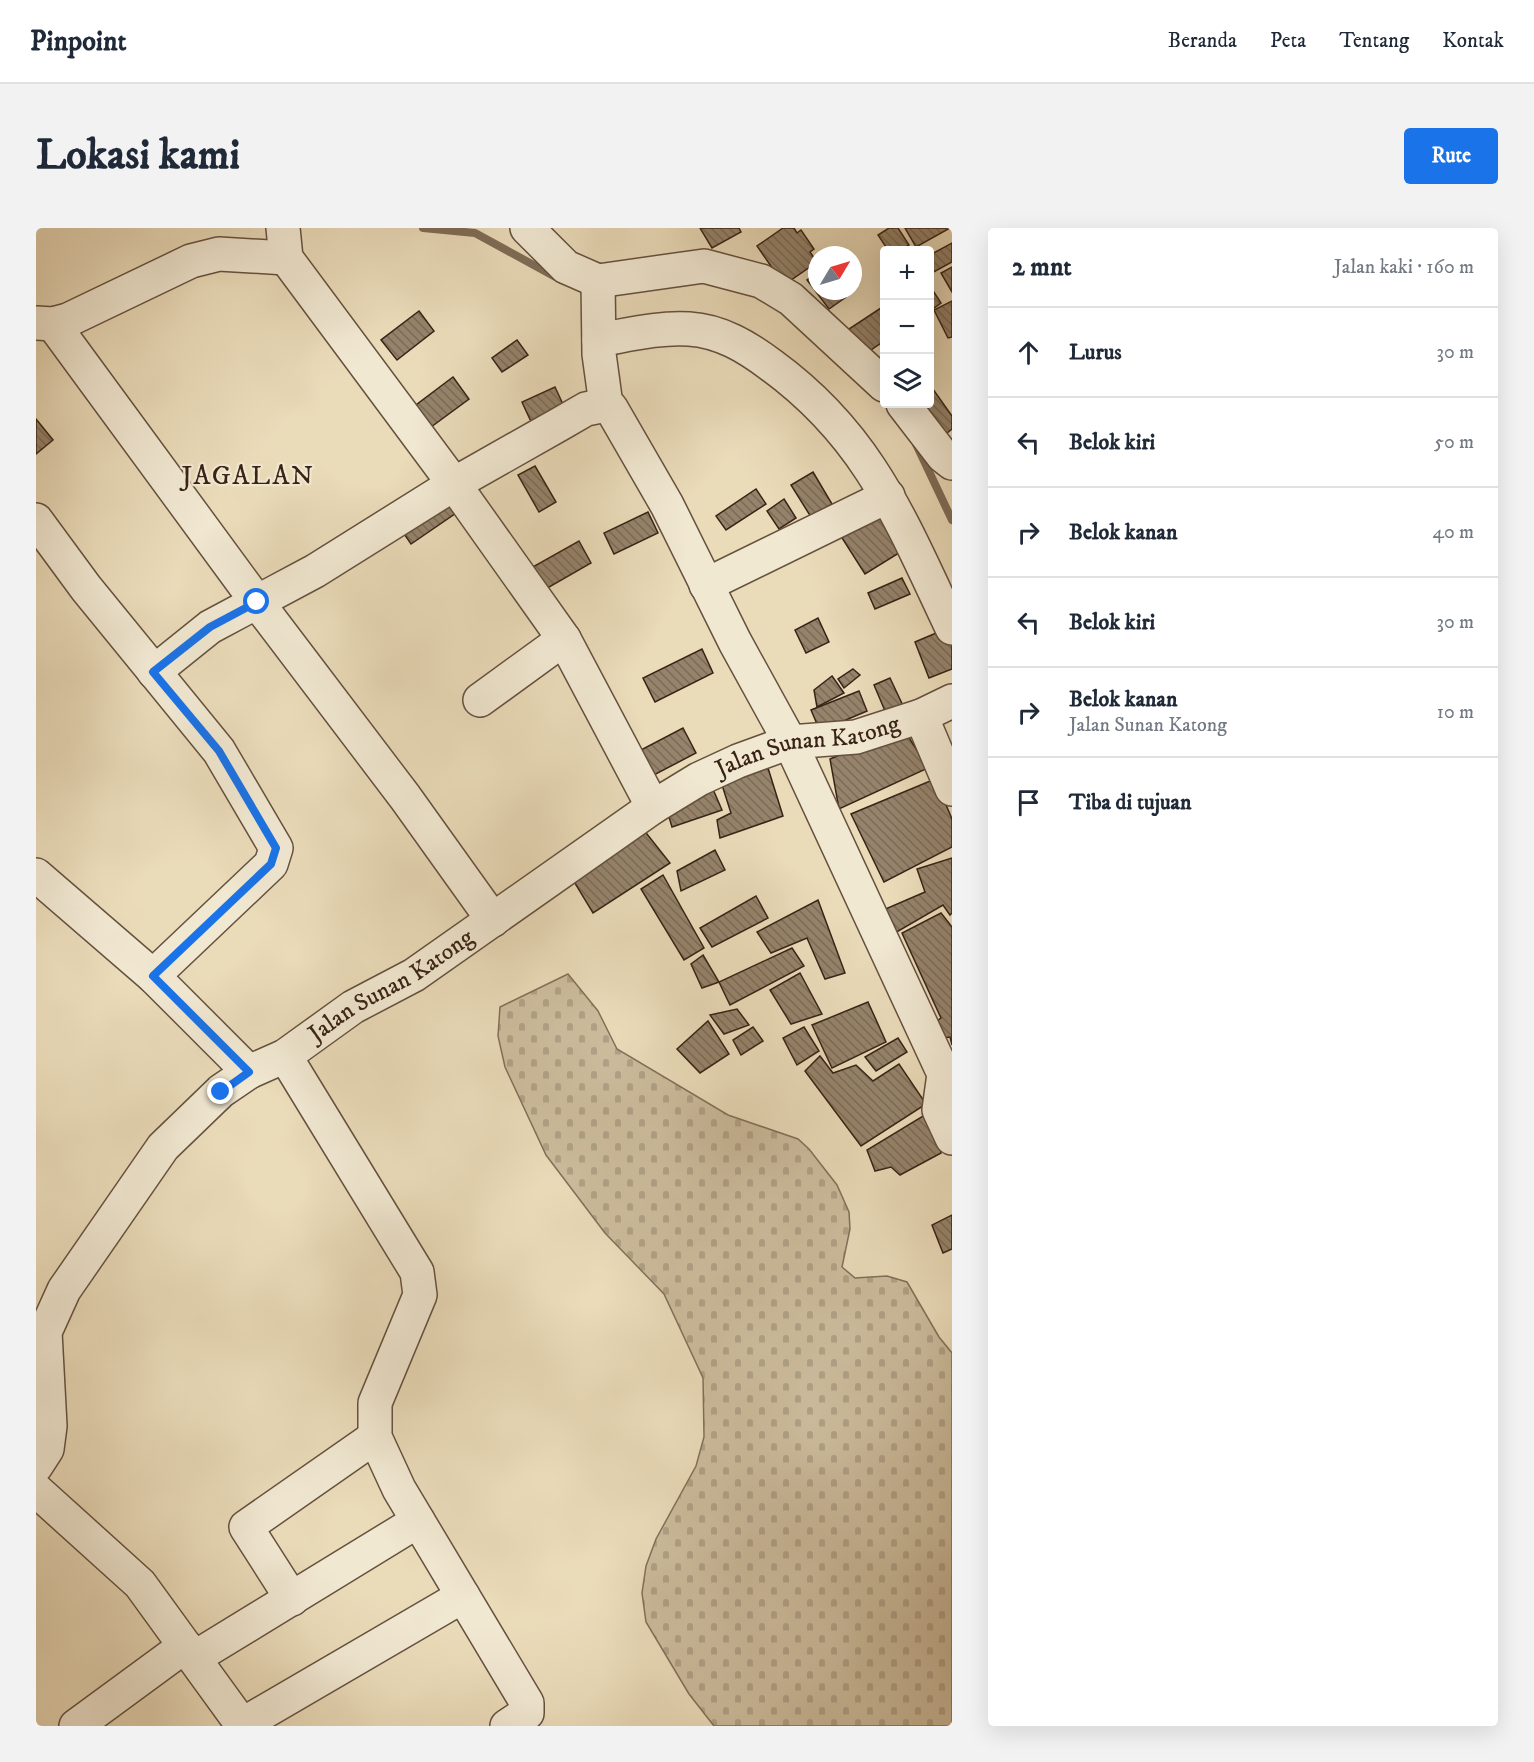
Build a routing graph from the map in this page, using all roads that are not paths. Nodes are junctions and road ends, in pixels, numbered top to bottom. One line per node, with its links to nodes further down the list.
1 (527, 228): 3 (street)
2 (285, 244): 4 (street); 10 (street)
3 (598, 284): 5 (street); 6 (street)
4 (45, 324): 14 (street)
5 (598, 332): 7 (street); 11 (street)
6 (880, 380)
7 (606, 405): 10 (street); 13 (street)
8 (906, 408): 9 (street)
9 (952, 463)
10 (454, 484): 14 (street); 16 (street)
11 (888, 496): 13 (street); 15 (street)
12 (36, 520): 17 (street)
13 (706, 585): 21 (street)
14 (257, 602): 17 (street); 25 (street)
15 (952, 628)
16 (564, 639): 18 (street); 23 (street)
17 (153, 672): 26 (street)
18 (480, 700)
19 (952, 701): 20 (street, Jalan Sunan Katong)
20 (921, 716): 21 (street, Jalan Sunan Katong); 22 (street)
21 (790, 742): 23 (street, Jalan Sunan Katong); 29 (street)
22 (952, 789)
23 (653, 807): 25 (street, Jalan Sunan Katong)
24 (36, 875): 26 (street)
25 (493, 920): 27 (street, Jalan Sunan Katong)
26 (153, 976): 28 (street)
27 (285, 1056): 28 (street, Jalan Sunan Katong); 31 (street)
28 (249, 1072): 32 (street, Jalan Sunan Katong)
29 (945, 1094): 30 (street)
30 (952, 1138)
31 (375, 1437): 34 (street); 36 (street)
32 (36, 1467)
33 (36, 1490): 37 (street)
34 (418, 1521): 35 (street); 36 (street)
35 (463, 1596): 38 (street); 40 (street)
36 (292, 1599): 37 (street)
37 (190, 1652): 38 (street); 39 (street)
38 (242, 1725)
39 (76, 1726)
40 (507, 1726)

